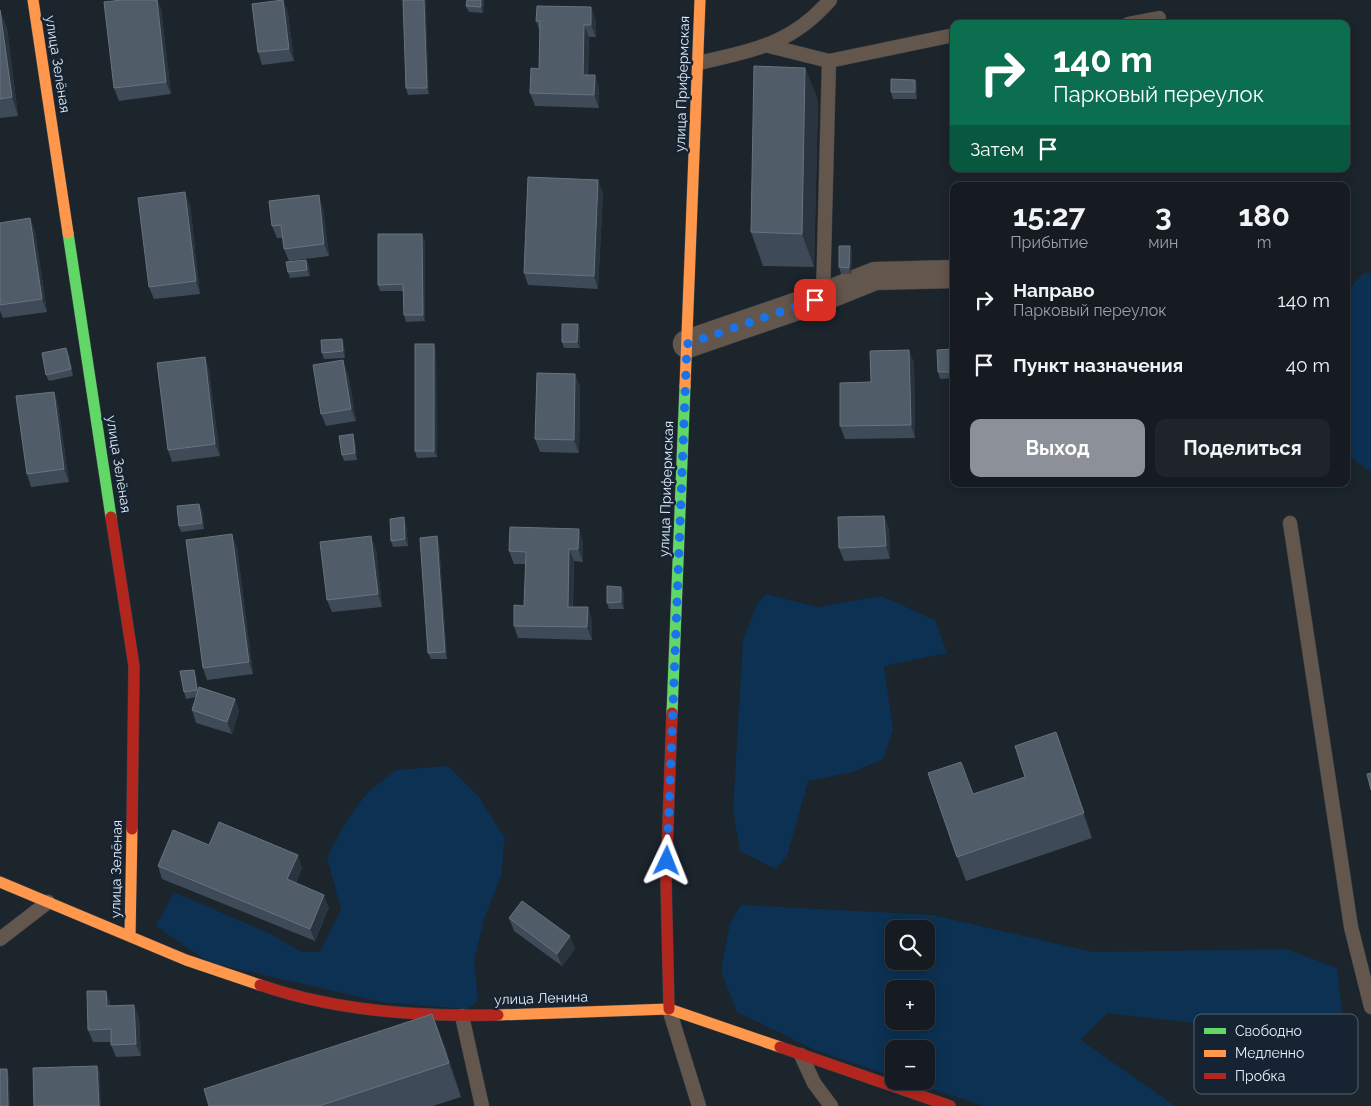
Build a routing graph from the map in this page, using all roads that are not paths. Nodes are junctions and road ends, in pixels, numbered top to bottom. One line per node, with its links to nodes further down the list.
1 (34, 0): 16 (street, улица Зелёная)
2 (700, 0): 9 (street, улица Прифермская)
3 (830, 0): 7 (lane)
4 (1159, 18): 5 (lane)
5 (1149, 20)
6 (950, 36): 8 (lane)
7 (769, 46): 8 (lane); 9 (lane)
8 (829, 61): 11 (lane)
9 (699, 63): 12 (street, улица Прифермская)
10 (950, 274): 11 (street)
11 (823, 297): 12 (street)
12 (687, 344): 19 (street, улица Прифермская)
13 (1290, 523): 18 (lane)
14 (0, 882): 15 (street, улица Ленина)
15 (48, 902): 16 (street, улица Ленина); 17 (lane)
16 (130, 936): 20 (street, улица Ленина)
17 (0, 939)
18 (1371, 1008)
19 (668, 1009): 20 (street, улица Ленина); 21 (street, улица Ленина); 24 (lane)
20 (462, 1016): 23 (lane)
21 (800, 1055): 22 (street, улица Ленина); 25 (lane)
22 (941, 1105)
23 (482, 1106)
24 (699, 1106)
25 (831, 1106)

